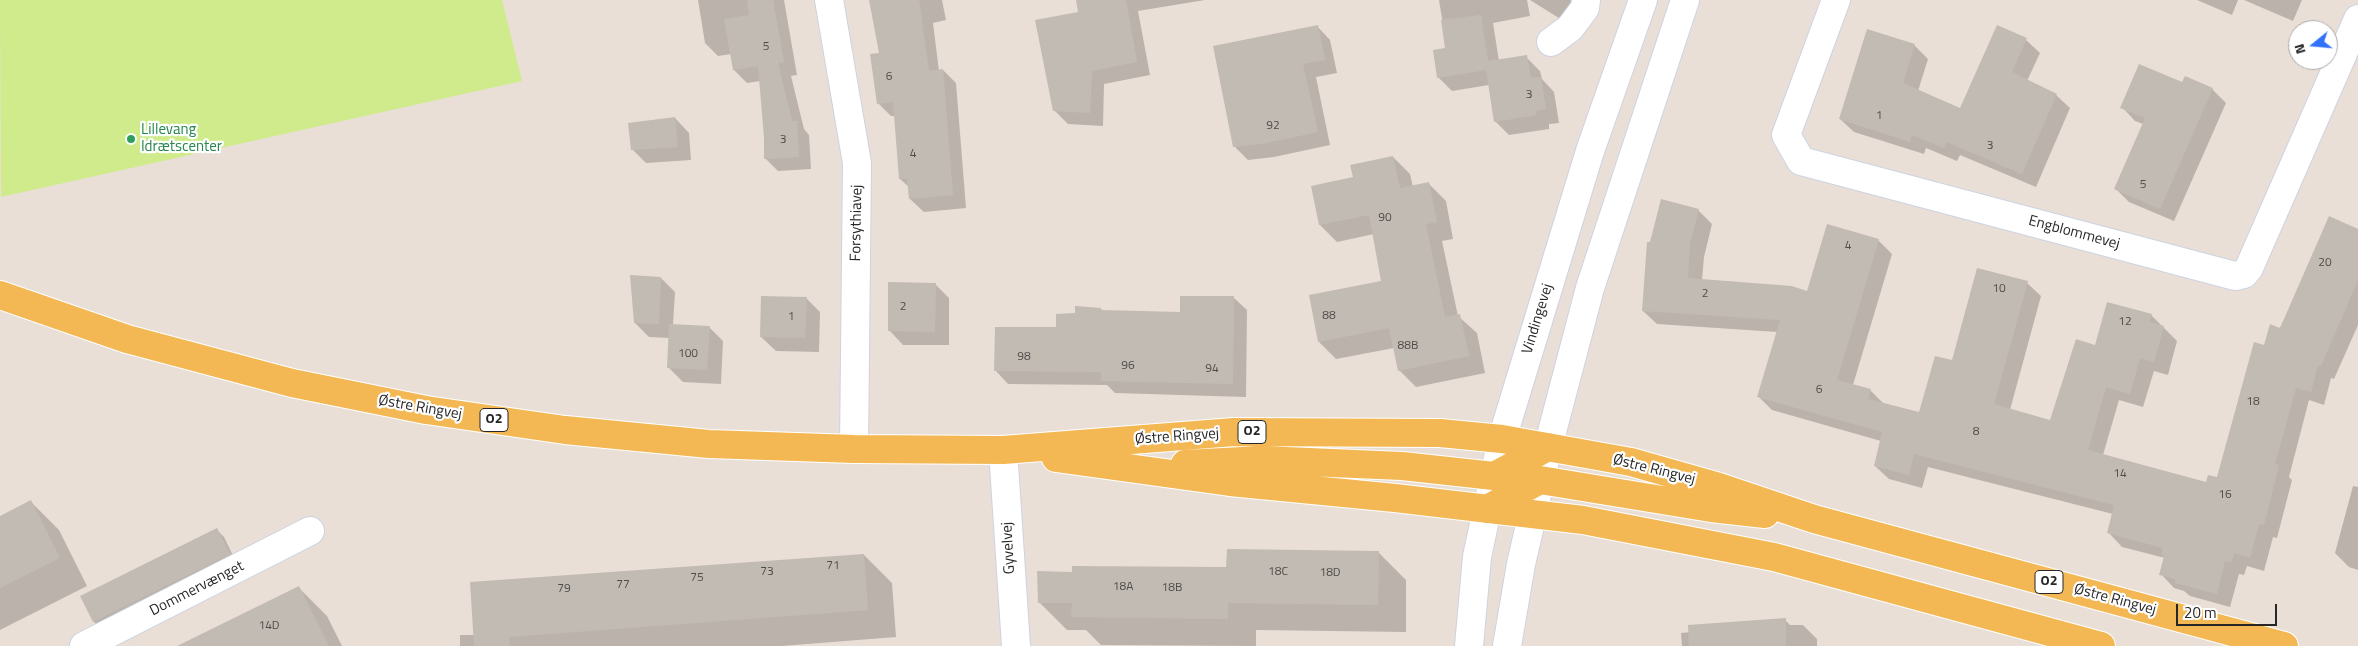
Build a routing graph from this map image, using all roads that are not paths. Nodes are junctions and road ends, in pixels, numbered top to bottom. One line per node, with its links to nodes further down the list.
1 (829, 0): 11 (street, Forsythiavej)
2 (1586, 0): 7 (street)
3 (1644, 0): 9 (street, Vindingevej)
4 (1685, 0): 10 (street)
5 (1836, 0): 6 (street, Engblommevej)
6 (2358, 19)
7 (1551, 42)
8 (0, 295): 11 (main road, Østre Ringvej / O2)
9 (1502, 438): 10 (main road, Østre Ringvej / O2); 12 (main road, Østre Ringvej / O2); 14 (street, Vindingevej)
10 (1548, 447): 14 (main road); 15 (street); 18 (main road, Østre Ringvej / O2)
11 (854, 449): 12 (main road, Østre Ringvej / O2)
12 (1003, 450): 13 (main road, Østre Ringvej / O2); 21 (street, Gyvelvej)
13 (1126, 468): 14 (main road); 16 (main road, Østre Ringvej / O2)
14 (1494, 476): 16 (street, Vindingevej)
15 (1540, 480): 16 (main road); 17 (street); 18 (main road)
16 (1487, 509): 17 (main road, Østre Ringvej / O2); 22 (street, Vindingevej)
17 (1532, 514): 23 (street); 24 (main road, Østre Ringvej / O2)
18 (1814, 518): 25 (main road, Østre Ringvej / O2)
19 (310, 531): 20 (street, Dommervænget)
20 (84, 646)
21 (1016, 646)
22 (1469, 646)
23 (1507, 646)
24 (2101, 646)
25 (2284, 646)

